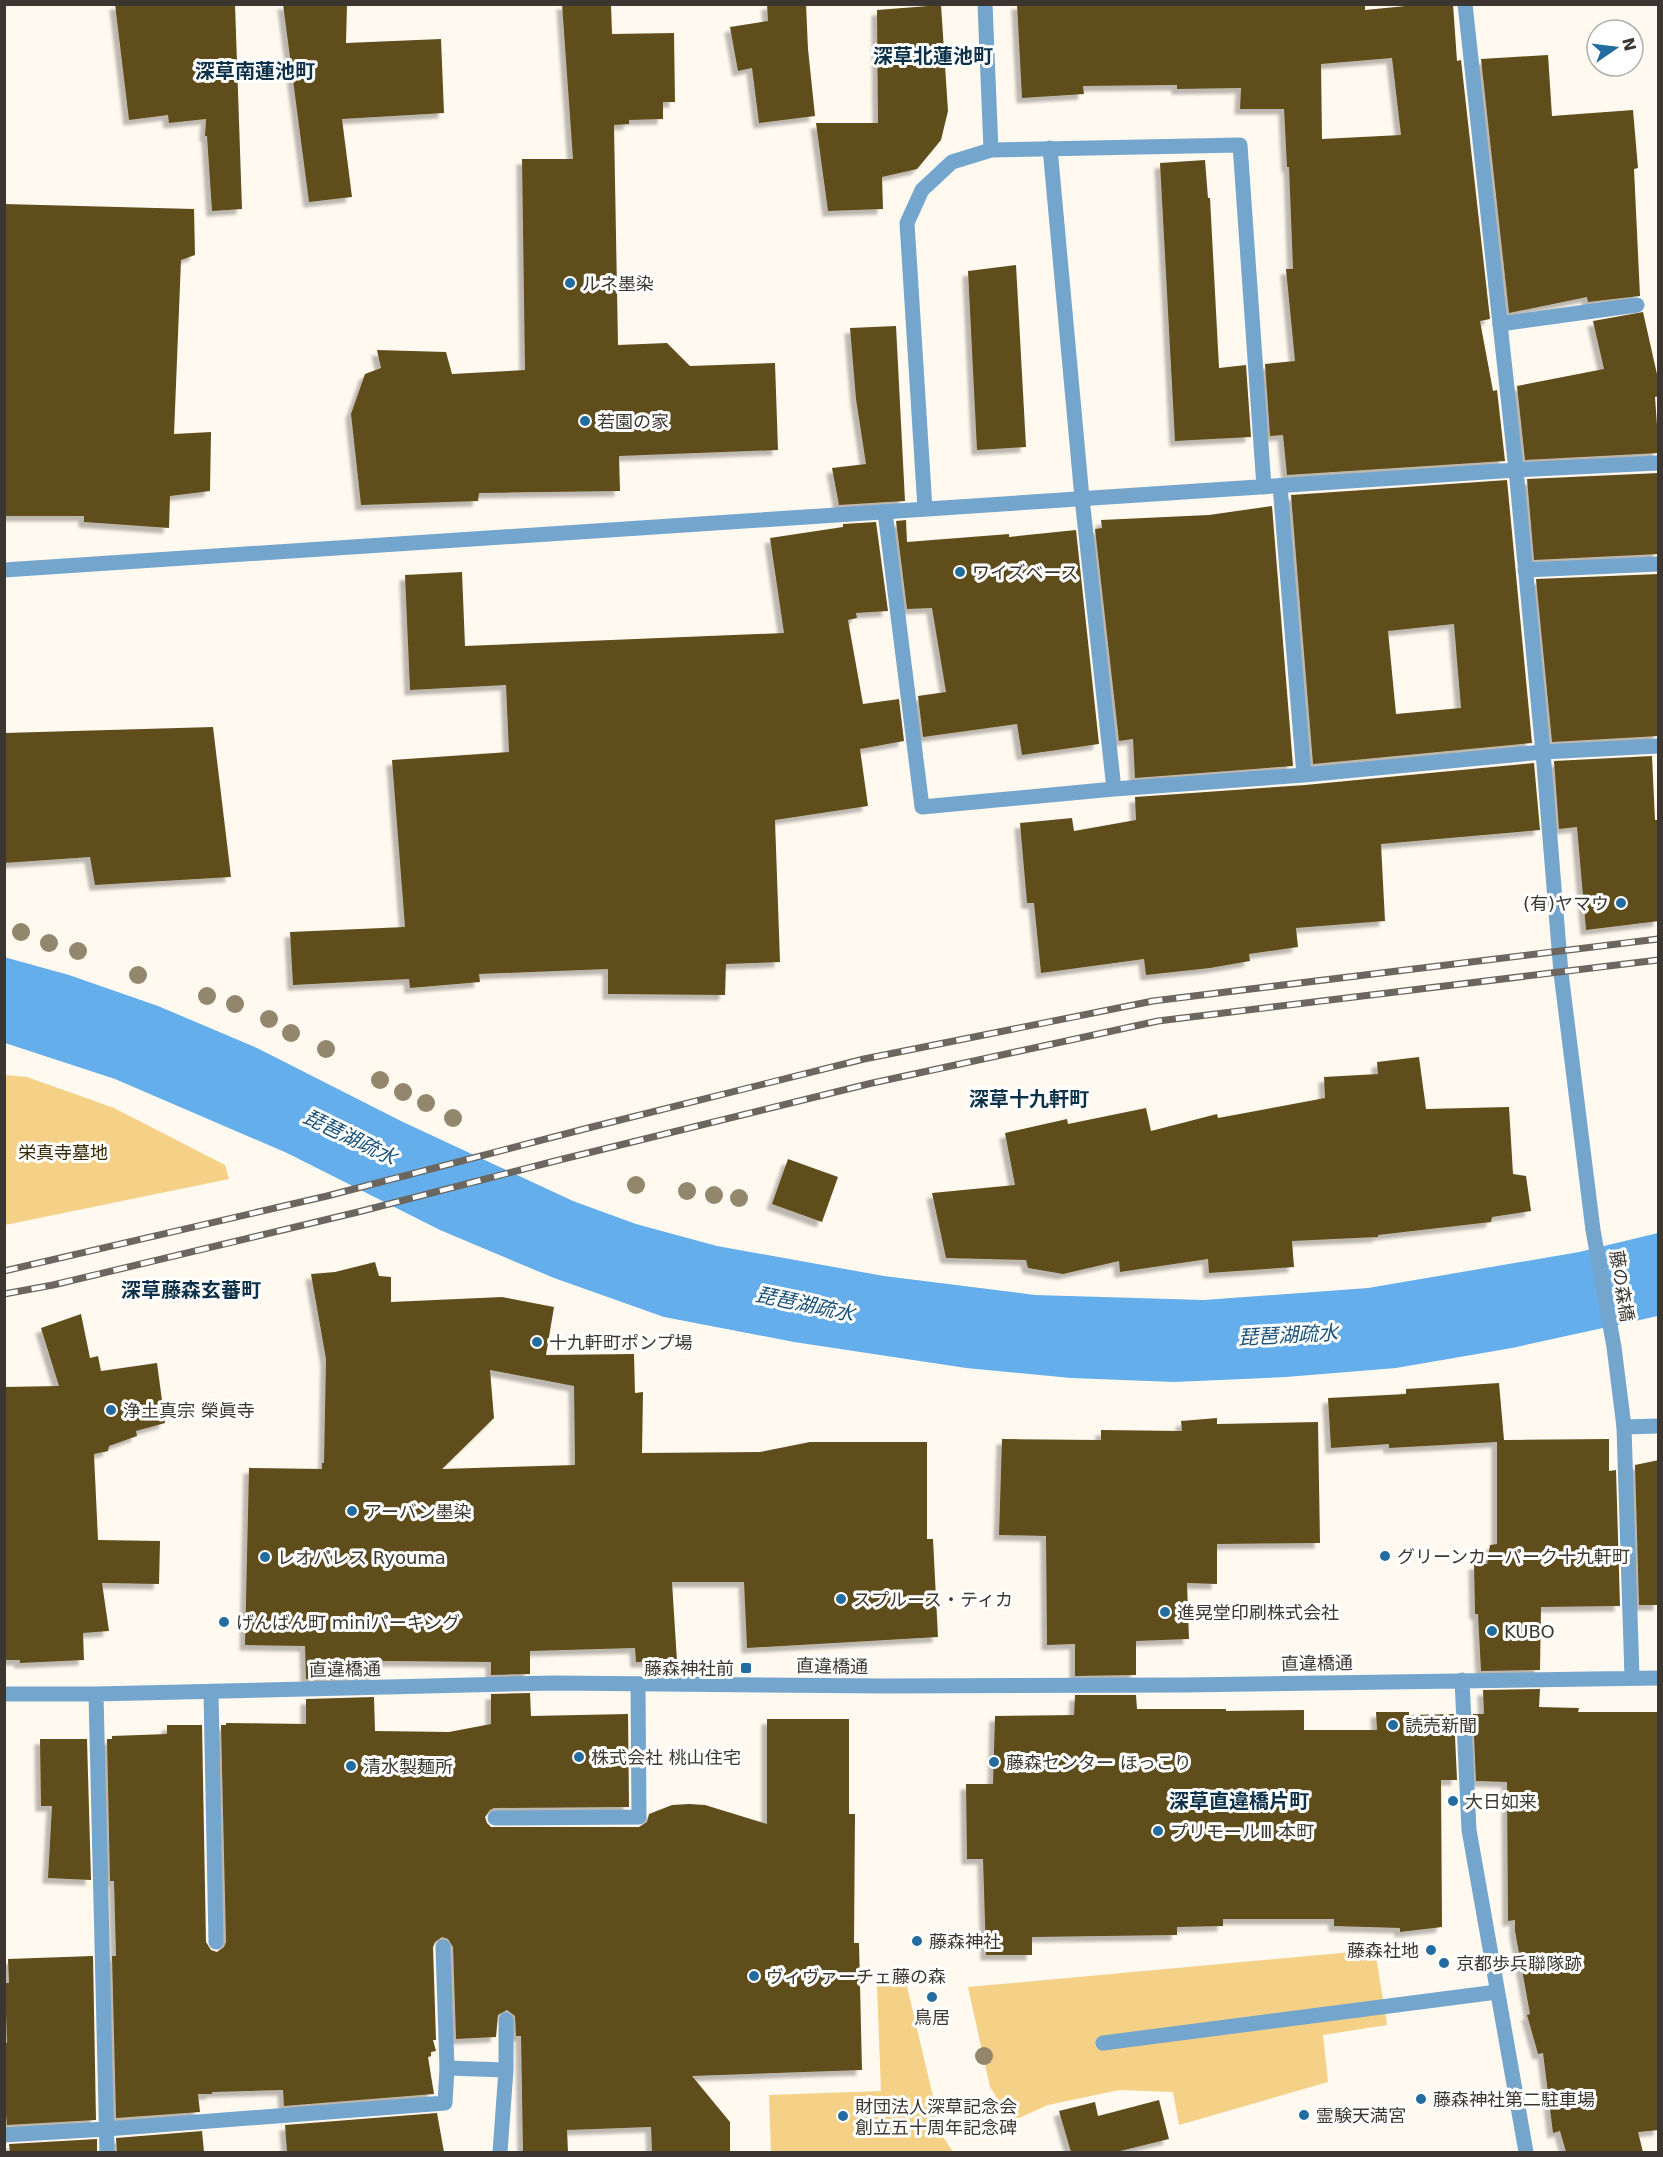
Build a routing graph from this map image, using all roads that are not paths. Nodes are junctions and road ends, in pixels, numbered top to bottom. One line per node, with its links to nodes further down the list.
1 (985, 4): 4 (street)
2 (1465, 4): 6 (street, 藤の森橋)
3 (1050, 148): 4 (street); 10 (street); 11 (street)
4 (991, 150): 12 (street)
5 (1637, 305): 6 (street)
6 (1500, 324): 8 (street, 藤の森橋)
7 (1659, 463): 8 (street)
8 (1516, 470): 9 (street); 16 (street, 藤の森橋)
9 (1280, 486): 10 (street); 19 (street)
10 (1264, 487): 11 (street)
11 (1082, 498): 12 (street); 20 (street)
12 (925, 509): 13 (street)
13 (885, 512): 15 (street); 20 (street)
14 (1659, 564): 16 (street)
15 (4, 570)
16 (1525, 570): 18 (street, 藤の森橋)
17 (1659, 746): 18 (street)
18 (1543, 752): 19 (street); 22 (street, 藤の森橋)
19 (1304, 775): 20 (street)
20 (1114, 789)
21 (1659, 1425): 22 (street)
22 (1624, 1427): 23 (street, 藤の森橋)
23 (1632, 1677): 24 (street, 直違橋通); 25 (street, 直違橋通)
24 (1659, 1678)
25 (1462, 1680): 26 (street, 直違橋通); 33 (street)
26 (638, 1684): 27 (street, 直違橋通); 30 (street)
27 (211, 1692): 29 (street, 直違橋通); 31 (street)
28 (4, 1694): 29 (street, 直違橋通)
29 (96, 1694): 38 (street)
30 (495, 1818)
31 (216, 1942)
32 (443, 1947): 36 (street)
33 (1497, 1992): 35 (street); 42 (street)
34 (506, 2020): 37 (street)
35 (1103, 2043)
36 (447, 2068): 37 (street); 38 (street)
37 (506, 2070): 41 (street)
38 (106, 2129): 39 (street); 40 (street)
39 (4, 2134)
40 (107, 2152)
41 (500, 2152)
42 (1526, 2152)

